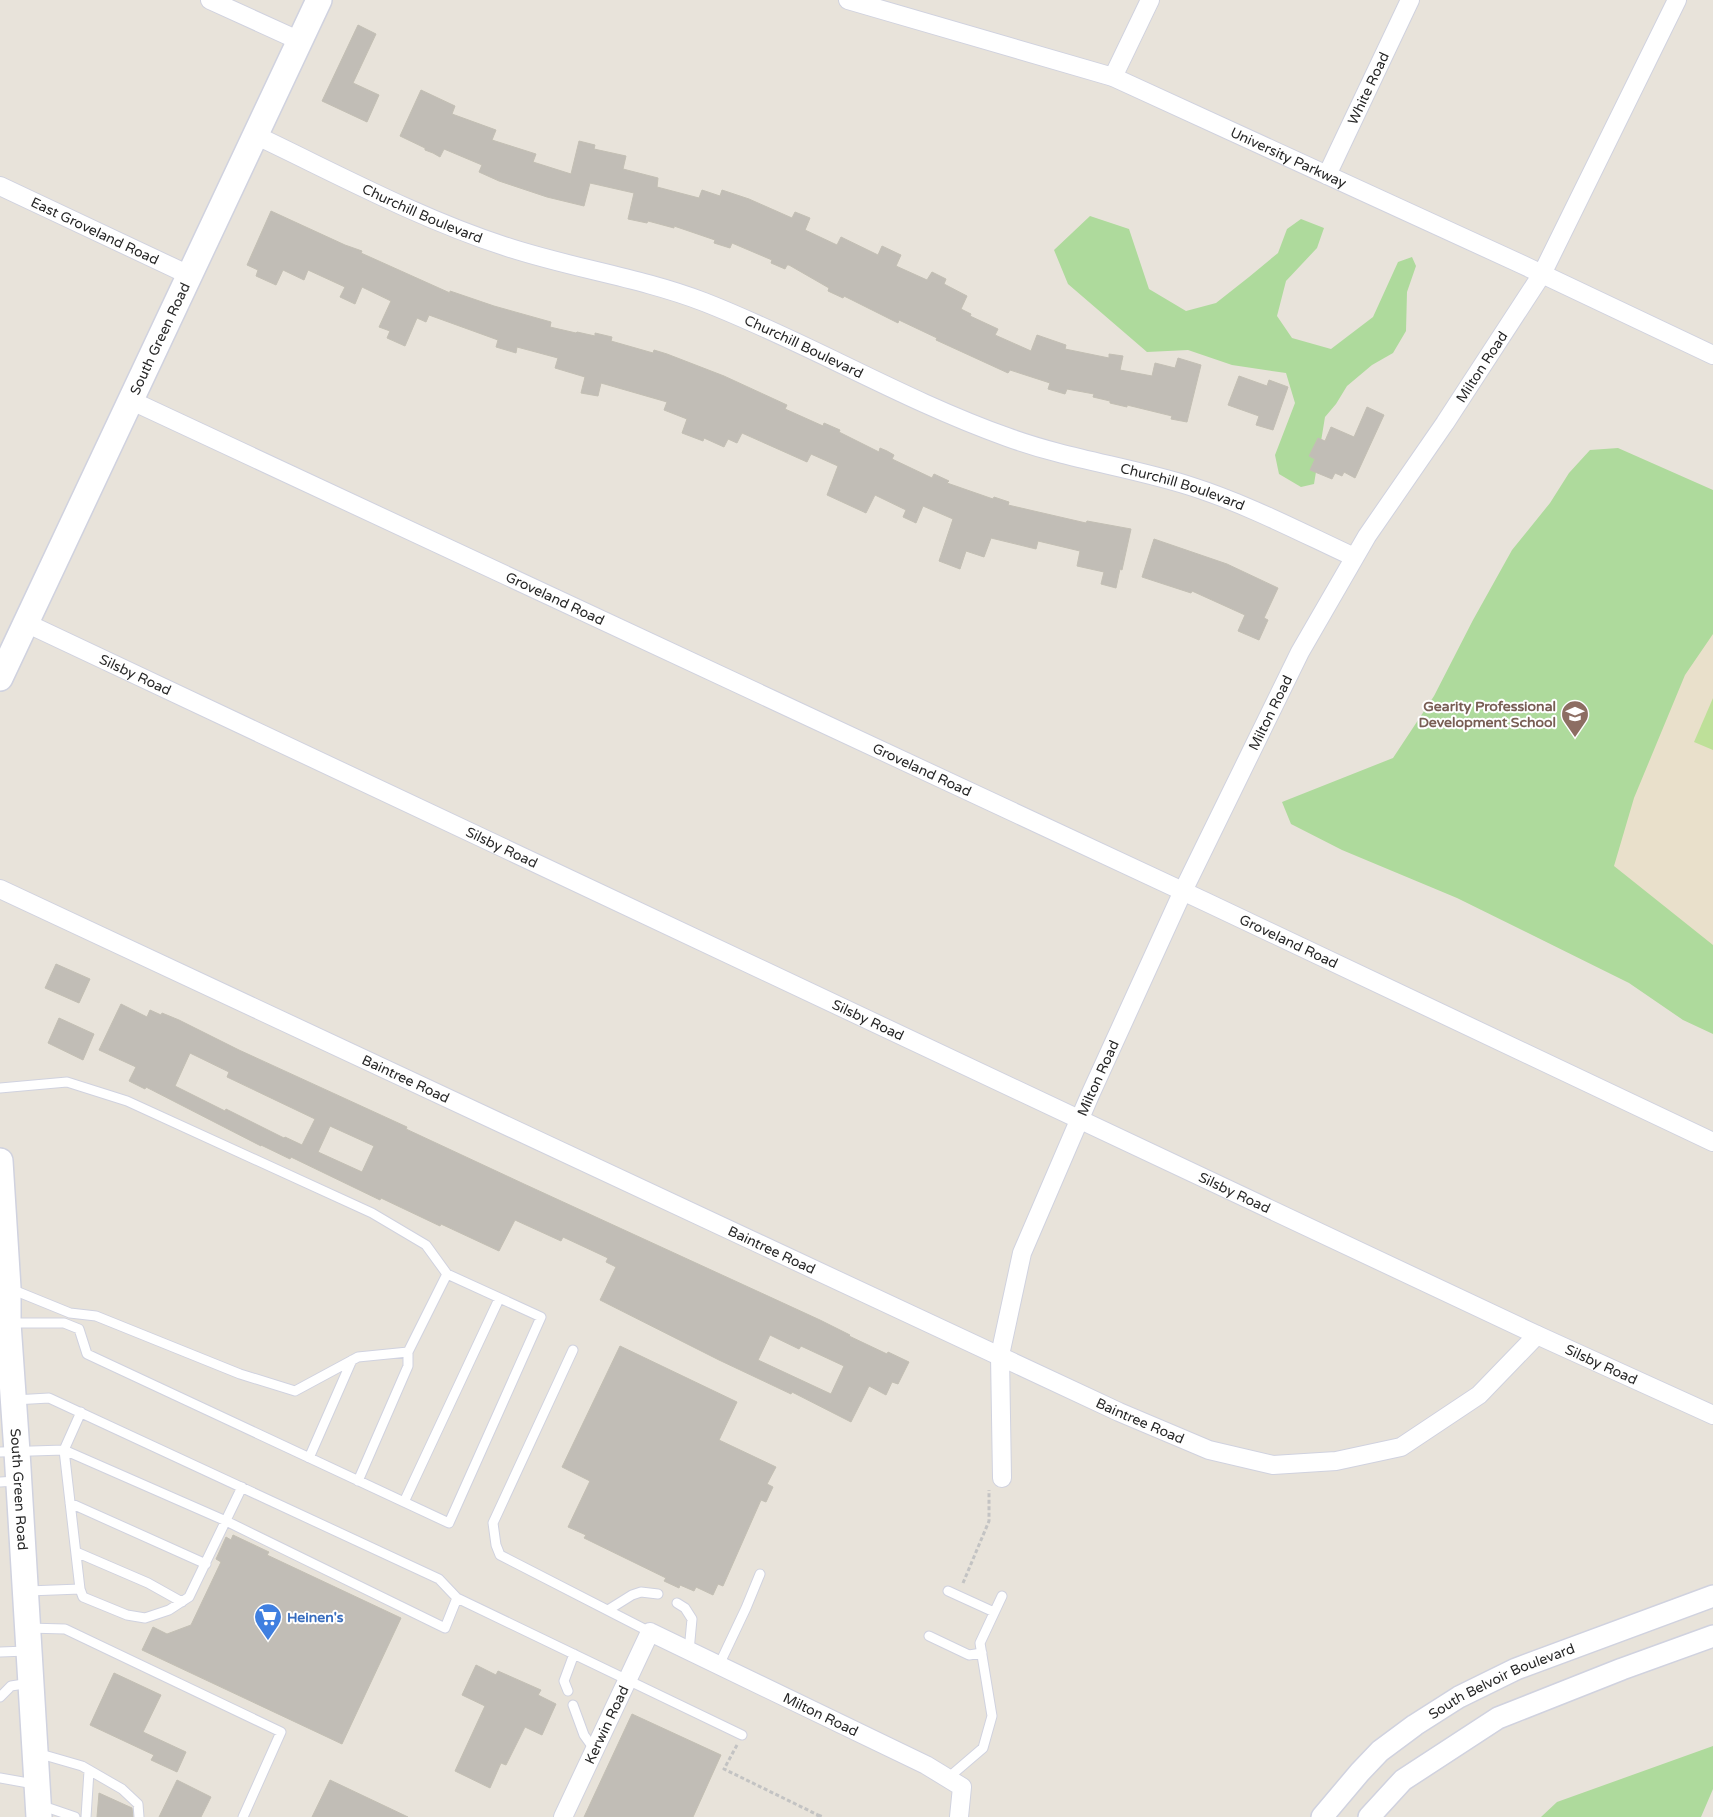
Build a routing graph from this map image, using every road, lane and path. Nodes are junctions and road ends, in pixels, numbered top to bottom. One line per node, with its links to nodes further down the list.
1 (210, 0): 7 (street)
2 (319, 0): 7 (main road, South Green Road)
3 (848, 0): 8 (street, University Parkway)
4 (1150, 0): 8 (street)
5 (1410, 0): 10 (street, White Road)
6 (1677, 0): 12 (street, Milton Road)
7 (300, 41): 9 (main road, South Green Road)
8 (1113, 77): 10 (street, University Parkway)
9 (255, 134): 13 (main road, South Green Road); 16 (street, Churchill Boulevard)
10 (1327, 175): 12 (street, University Parkway)
11 (0, 186): 13 (street, East Groveland Road)
12 (1542, 274): 14 (street, University Parkway); 16 (street, Milton Road)
13 (189, 275): 15 (main road, South Green Road)
14 (1713, 355)
15 (130, 400): 17 (main road, South Green Road); 20 (street, Groveland Road)
16 (1354, 556): 20 (street, Milton Road)
17 (26, 623): 18 (main road, South Green Road); 22 (street, Silsby Road)
18 (0, 678)
19 (0, 890): 32 (street, Baintree Road)
20 (1183, 892): 22 (street, Milton Road); 23 (street, Groveland Road)
21 (0, 1088): 25 (lane)
22 (1079, 1118): 29 (street, Silsby Road); 32 (street, Milton Road)
23 (1713, 1142)
24 (0, 1161): 26 (main road, South Green Road)
25 (447, 1274): 27 (lane); 31 (lane)
26 (8, 1288): 28 (main road, South Green Road); 33 (lane)
27 (499, 1299): 44 (lane); 44 (lane)
28 (4, 1323): 34 (main road, South Green Road); 39 (lane)
29 (1537, 1335): 32 (street, Baintree Road); 36 (street, Silsby Road)
30 (573, 1350): 60 (lane)
31 (408, 1352): 33 (lane); 41 (lane)
32 (1000, 1355): 40 (street, Milton Road)
33 (352, 1360): 39 (lane)
34 (14, 1400): 35 (lane); 38 (main road, South Green Road)
35 (81, 1412): 37 (lane); 43 (lane)
36 (1713, 1416)
37 (64, 1450): 38 (lane); 45 (lane); 46 (lane)
38 (9, 1452): 42 (main road, South Green Road)
39 (309, 1458): 41 (lane)
40 (1002, 1478): 54 (path)
41 (358, 1480): 44 (lane)
42 (10, 1481): 51 (main road, South Green Road)
43 (242, 1487): 46 (lane); 57 (lane)
44 (404, 1502)
45 (70, 1503): 47 (lane); 48 (lane)
46 (226, 1521): 48 (lane); 57 (lane)
47 (76, 1552): 50 (lane); 58 (lane)
48 (206, 1564): 58 (lane)
49 (760, 1574): 70 (lane)
50 (80, 1589): 51 (lane); 58 (lane)
51 (26, 1591): 65 (main road, South Green Road)
52 (948, 1591): 54 (lane)
53 (658, 1594): 60 (lane)
54 (957, 1595): 61 (lane)
55 (1002, 1596): 61 (lane)
56 (1713, 1596): 91 (street, South Belvoir Boulevard)
57 (457, 1598): 69 (lane)
58 (182, 1602)
59 (677, 1603): 66 (lane)
60 (608, 1610): 62 (lane)
61 (994, 1612): 68 (lane)
62 (650, 1632): 66 (street, Milton Road); 71 (street, Kerwin Road)
63 (929, 1636): 68 (lane)
64 (1713, 1636): 92 (street)
65 (29, 1640): 67 (lane); 72 (main road, South Green Road); 87 (lane)
66 (689, 1651): 70 (street, Milton Road)
67 (0, 1652)
68 (982, 1653): 81 (lane)
69 (574, 1654): 71 (lane); 73 (lane)
70 (719, 1665): 81 (street, Milton Road)
71 (628, 1679): 76 (lane); 77 (street, Kerwin Road)
72 (31, 1683): 74 (lane); 78 (main road, South Green Road)
73 (568, 1691)
74 (0, 1697)
75 (573, 1705): 77 (lane)
76 (742, 1735): 83 (path)
77 (594, 1749): 88 (street, Kerwin Road)
78 (35, 1753): 79 (lane); 82 (main road, South Green Road)
79 (89, 1771): 85 (lane); 86 (lane)
80 (0, 1778): 82 (lane)
81 (948, 1778): 90 (street, Milton Road)
82 (38, 1802): 84 (lane)
83 (818, 1816): 89 (path)
84 (76, 1817)
85 (86, 1817)
86 (140, 1817)
87 (243, 1817)
88 (563, 1817)
89 (823, 1817)
90 (958, 1817)
91 (1322, 1817)
92 (1369, 1817)

